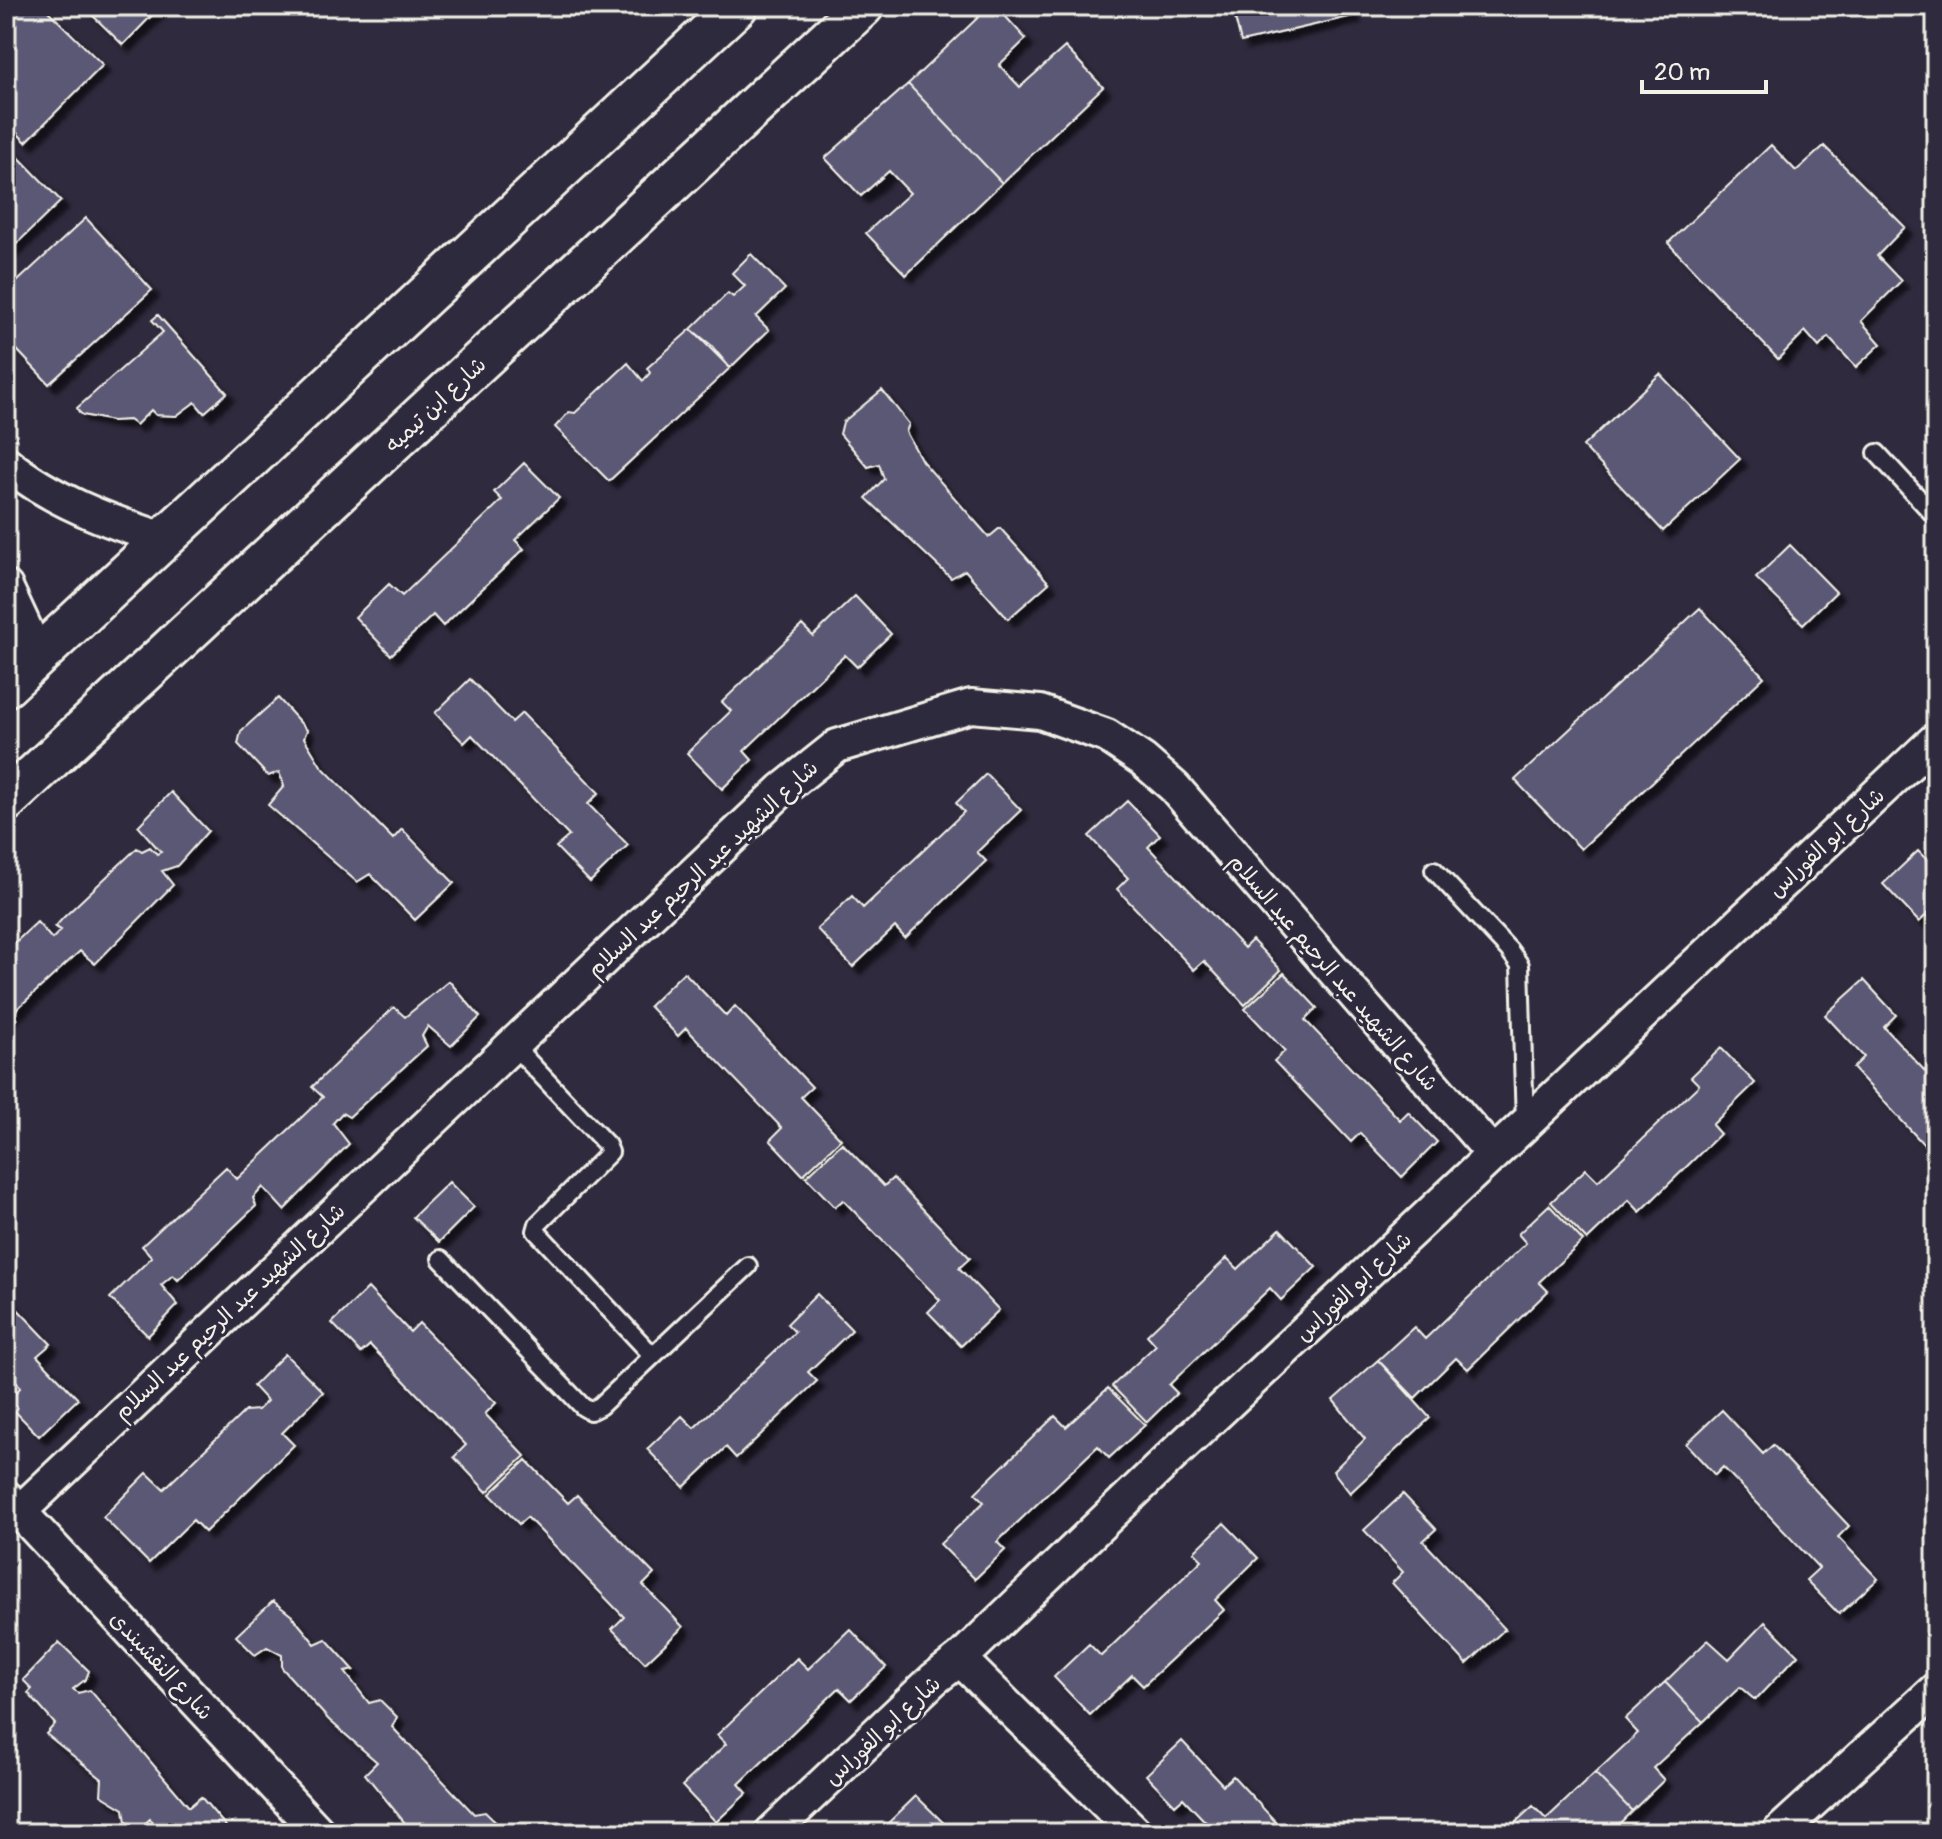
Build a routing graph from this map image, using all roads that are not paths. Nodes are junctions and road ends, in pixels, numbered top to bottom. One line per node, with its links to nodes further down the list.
1 (737, 6): 6 (street)
2 (863, 6): 11 (street, شارع ابن تيميه)
3 (1877, 453): 5 (lane)
4 (6, 463): 6 (street)
5 (1936, 517)
6 (164, 539): 8 (street)
7 (6, 587): 8 (street)
8 (38, 656): 9 (street)
9 (6, 686)
10 (1936, 739): 14 (street, شارع ابو الفوراس)
11 (6, 801)
12 (1434, 870): 14 (lane)
13 (512, 1044): 15 (street, شارع الشهيد عبد الرحيم عبد السلام); 18 (lane); 19 (street, شارع الشهيد عبد الرحيم عبد السلام)
14 (1526, 1124): 15 (street, شارع ابو الفوراس)
15 (1493, 1154): 20 (street, شارع ابو الفوراس)
16 (441, 1259): 18 (lane)
17 (748, 1266): 18 (lane)
18 (653, 1356)
19 (13, 1504): 23 (street, شارع النقشبندى)
20 (960, 1659): 24 (street, شارع ابو الفوراس); 25 (street)
21 (1936, 1689): 22 (street)
22 (1783, 1831)
23 (314, 1832)
24 (771, 1833)
25 (1136, 1833)

